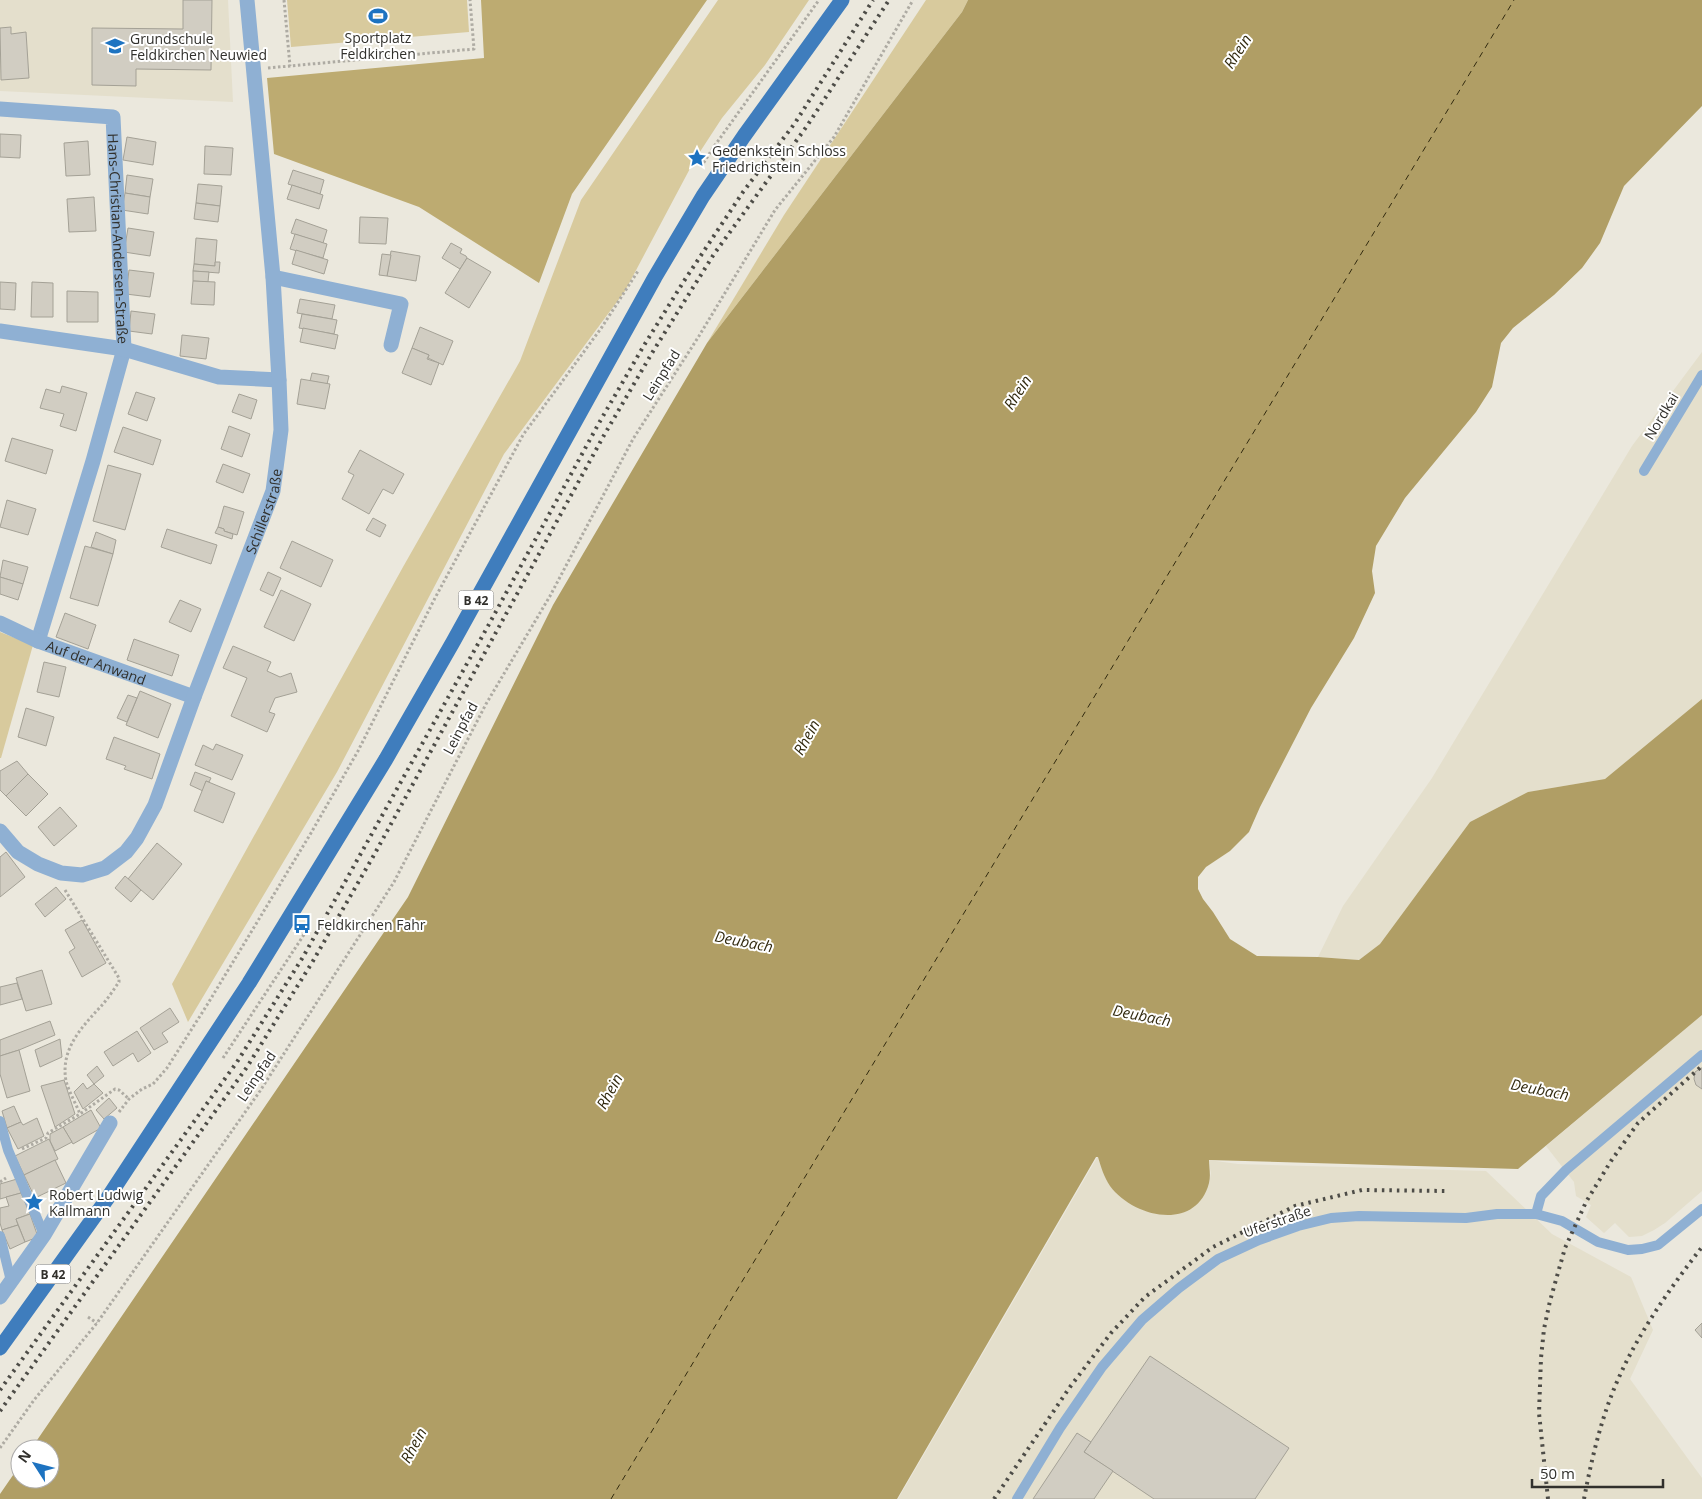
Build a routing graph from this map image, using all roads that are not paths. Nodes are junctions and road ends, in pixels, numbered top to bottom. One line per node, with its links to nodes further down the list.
1 (246, 0): 4 (street, Schillerstraße)
2 (842, 0): 24 (main road, B 42)
3 (0, 109): 7 (street, Hans-Christian-Andersen-Straße)
4 (273, 277): 6 (street); 9 (street, Schillerstraße)
5 (0, 331): 7 (street)
6 (391, 345)
7 (124, 349): 9 (street); 12 (street, Hans-Christian-Andersen-Straße)
8 (1702, 375): 10 (lane, Nordkai)
9 (279, 380): 13 (street, Schillerstraße)
10 (1644, 471)
11 (0, 623): 12 (street, Auf der Anwand)
12 (38, 640): 13 (street, Auf der Anwand)
13 (194, 697): 14 (street, Schillerstraße)
14 (0, 831)
15 (1702, 1055): 19 (lane)
16 (0, 1120): 20 (lane)
17 (110, 1123): 20 (street)
18 (1702, 1209): 19 (lane, Uferstraße)
19 (1536, 1214): 25 (lane, Uferstraße)
20 (44, 1235): 22 (street)
21 (0, 1236): 22 (lane)
22 (11, 1281): 23 (street)
23 (0, 1297)
24 (0, 1348)
25 (1017, 1499)

